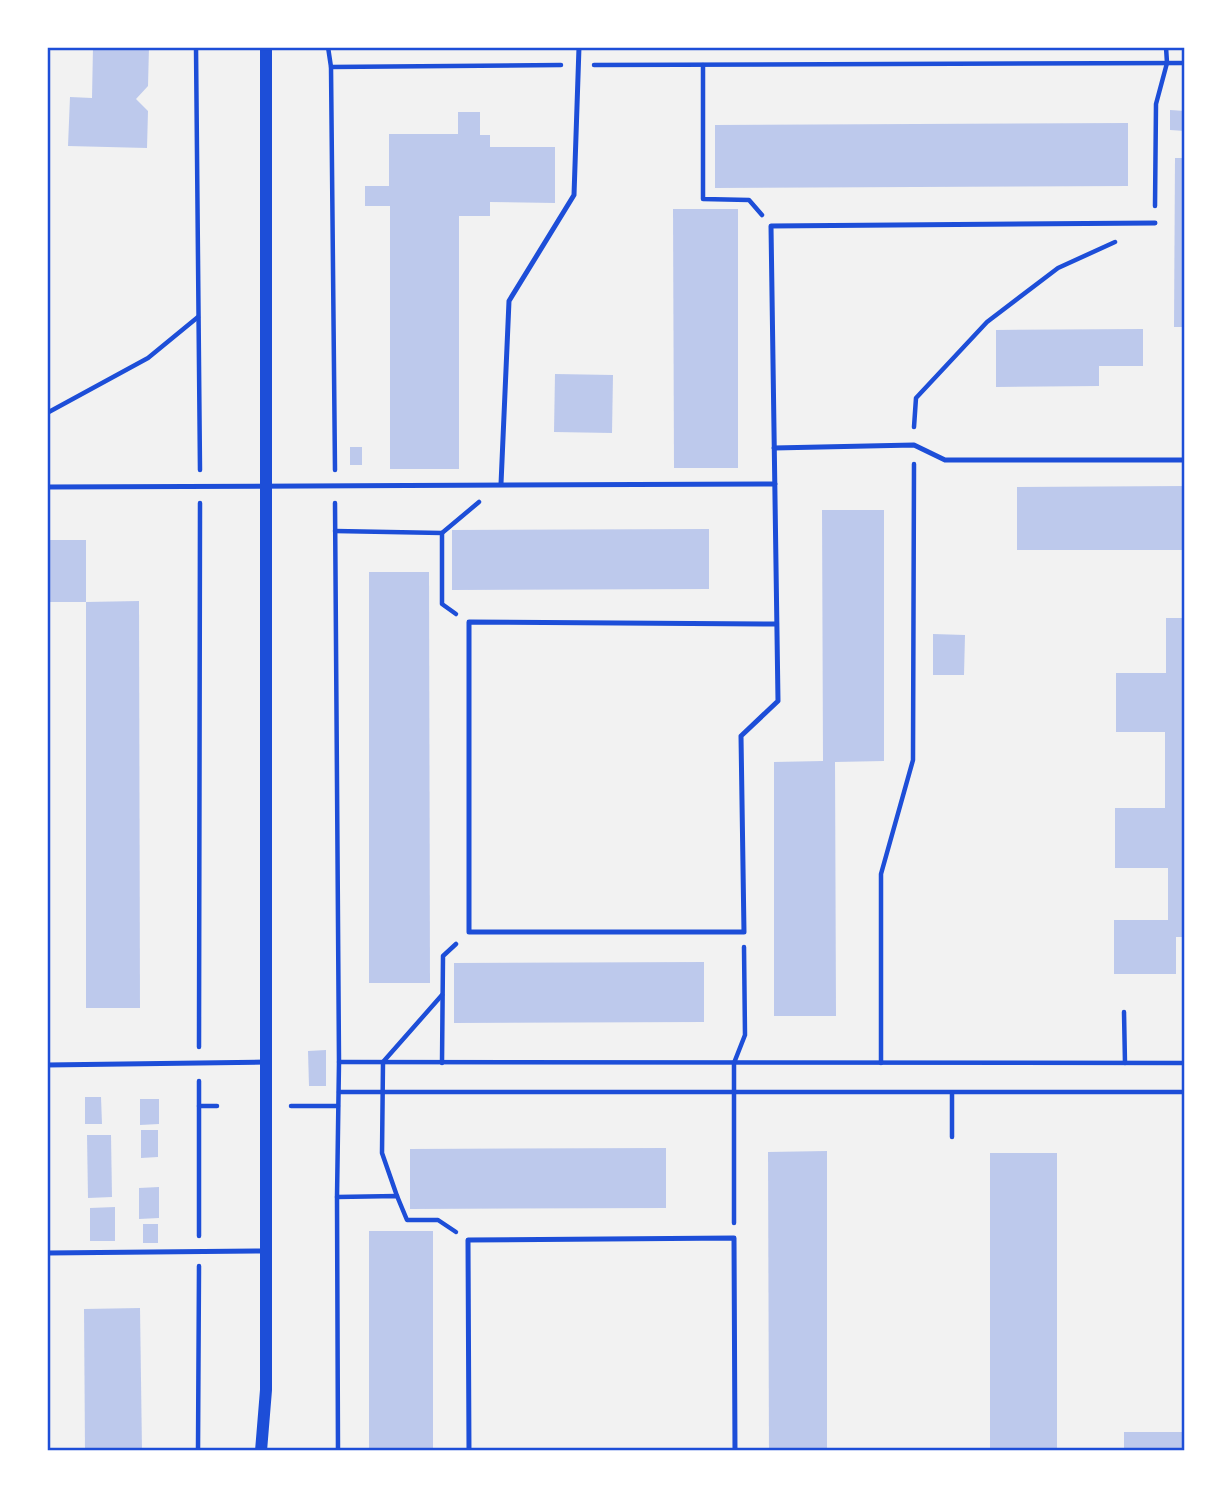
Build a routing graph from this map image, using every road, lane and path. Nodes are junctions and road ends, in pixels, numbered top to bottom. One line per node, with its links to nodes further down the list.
1 (196, 47): 14 (path)
2 (265, 47): 23 (street)
3 (328, 47): 10 (path)
4 (579, 47): 8 (lane)
5 (1167, 47): 7 (path)
6 (1185, 63): 7 (path)
7 (1167, 64): 9 (path); 11 (path)
8 (579, 65): 9 (path); 10 (path); 20 (lane)
9 (703, 65): 12 (path)
10 (331, 67): 19 (path)
11 (1155, 223): 12 (lane)
12 (771, 226): 17 (lane)
13 (1118, 240): 16 (path)
14 (198, 317): 15 (path); 22 (path)
15 (47, 412)
16 (914, 445): 17 (lane); 18 (lane); 39 (path)
17 (774, 448): 21 (lane)
18 (1185, 460)
19 (335, 484): 20 (lane); 23 (lane); 25 (path)
20 (501, 484): 21 (lane); 26 (path)
21 (775, 484): 28 (lane)
22 (200, 485): 23 (lane); 24 (lane); 33 (path)
23 (266, 485): 34 (street)
24 (47, 487)
25 (335, 531): 26 (path); 35 (path)
26 (442, 533): 27 (path)
27 (469, 622): 28 (lane); 29 (lane)
28 (777, 624): 30 (lane)
29 (469, 932): 30 (lane); 31 (path)
30 (744, 932): 38 (path)
31 (442, 995): 36 (path); 37 (path)
32 (1124, 1012): 40 (path)
33 (199, 1062): 34 (lane); 42 (lane); 48 (path)
34 (266, 1062): 57 (street)
35 (339, 1062): 36 (path); 43 (path)
36 (383, 1062): 37 (path); 44 (path)
37 (442, 1063): 38 (path)
38 (734, 1063): 39 (path); 45 (path)
39 (881, 1063): 40 (path)
40 (1125, 1063): 41 (path)
41 (1185, 1063)
42 (47, 1065)
43 (339, 1092): 44 (path); 51 (path)
44 (383, 1092): 45 (path); 53 (path)
45 (734, 1092): 46 (path); 55 (path)
46 (952, 1092): 47 (path); 52 (path)
47 (1185, 1092)
48 (199, 1106): 49 (path); 58 (path)
49 (217, 1106)
50 (291, 1106): 51 (path)
51 (338, 1106): 54 (path)
52 (952, 1137)
53 (397, 1196): 54 (path); 56 (path)
54 (337, 1197): 62 (path)
55 (734, 1238): 56 (lane); 64 (lane)
56 (468, 1240): 63 (lane)
57 (266, 1251): 58 (lane); 61 (street)
58 (199, 1252): 59 (lane); 60 (path)
59 (47, 1253)
60 (198, 1451)
61 (261, 1451)
62 (338, 1451)
63 (469, 1451)
64 (735, 1451)

